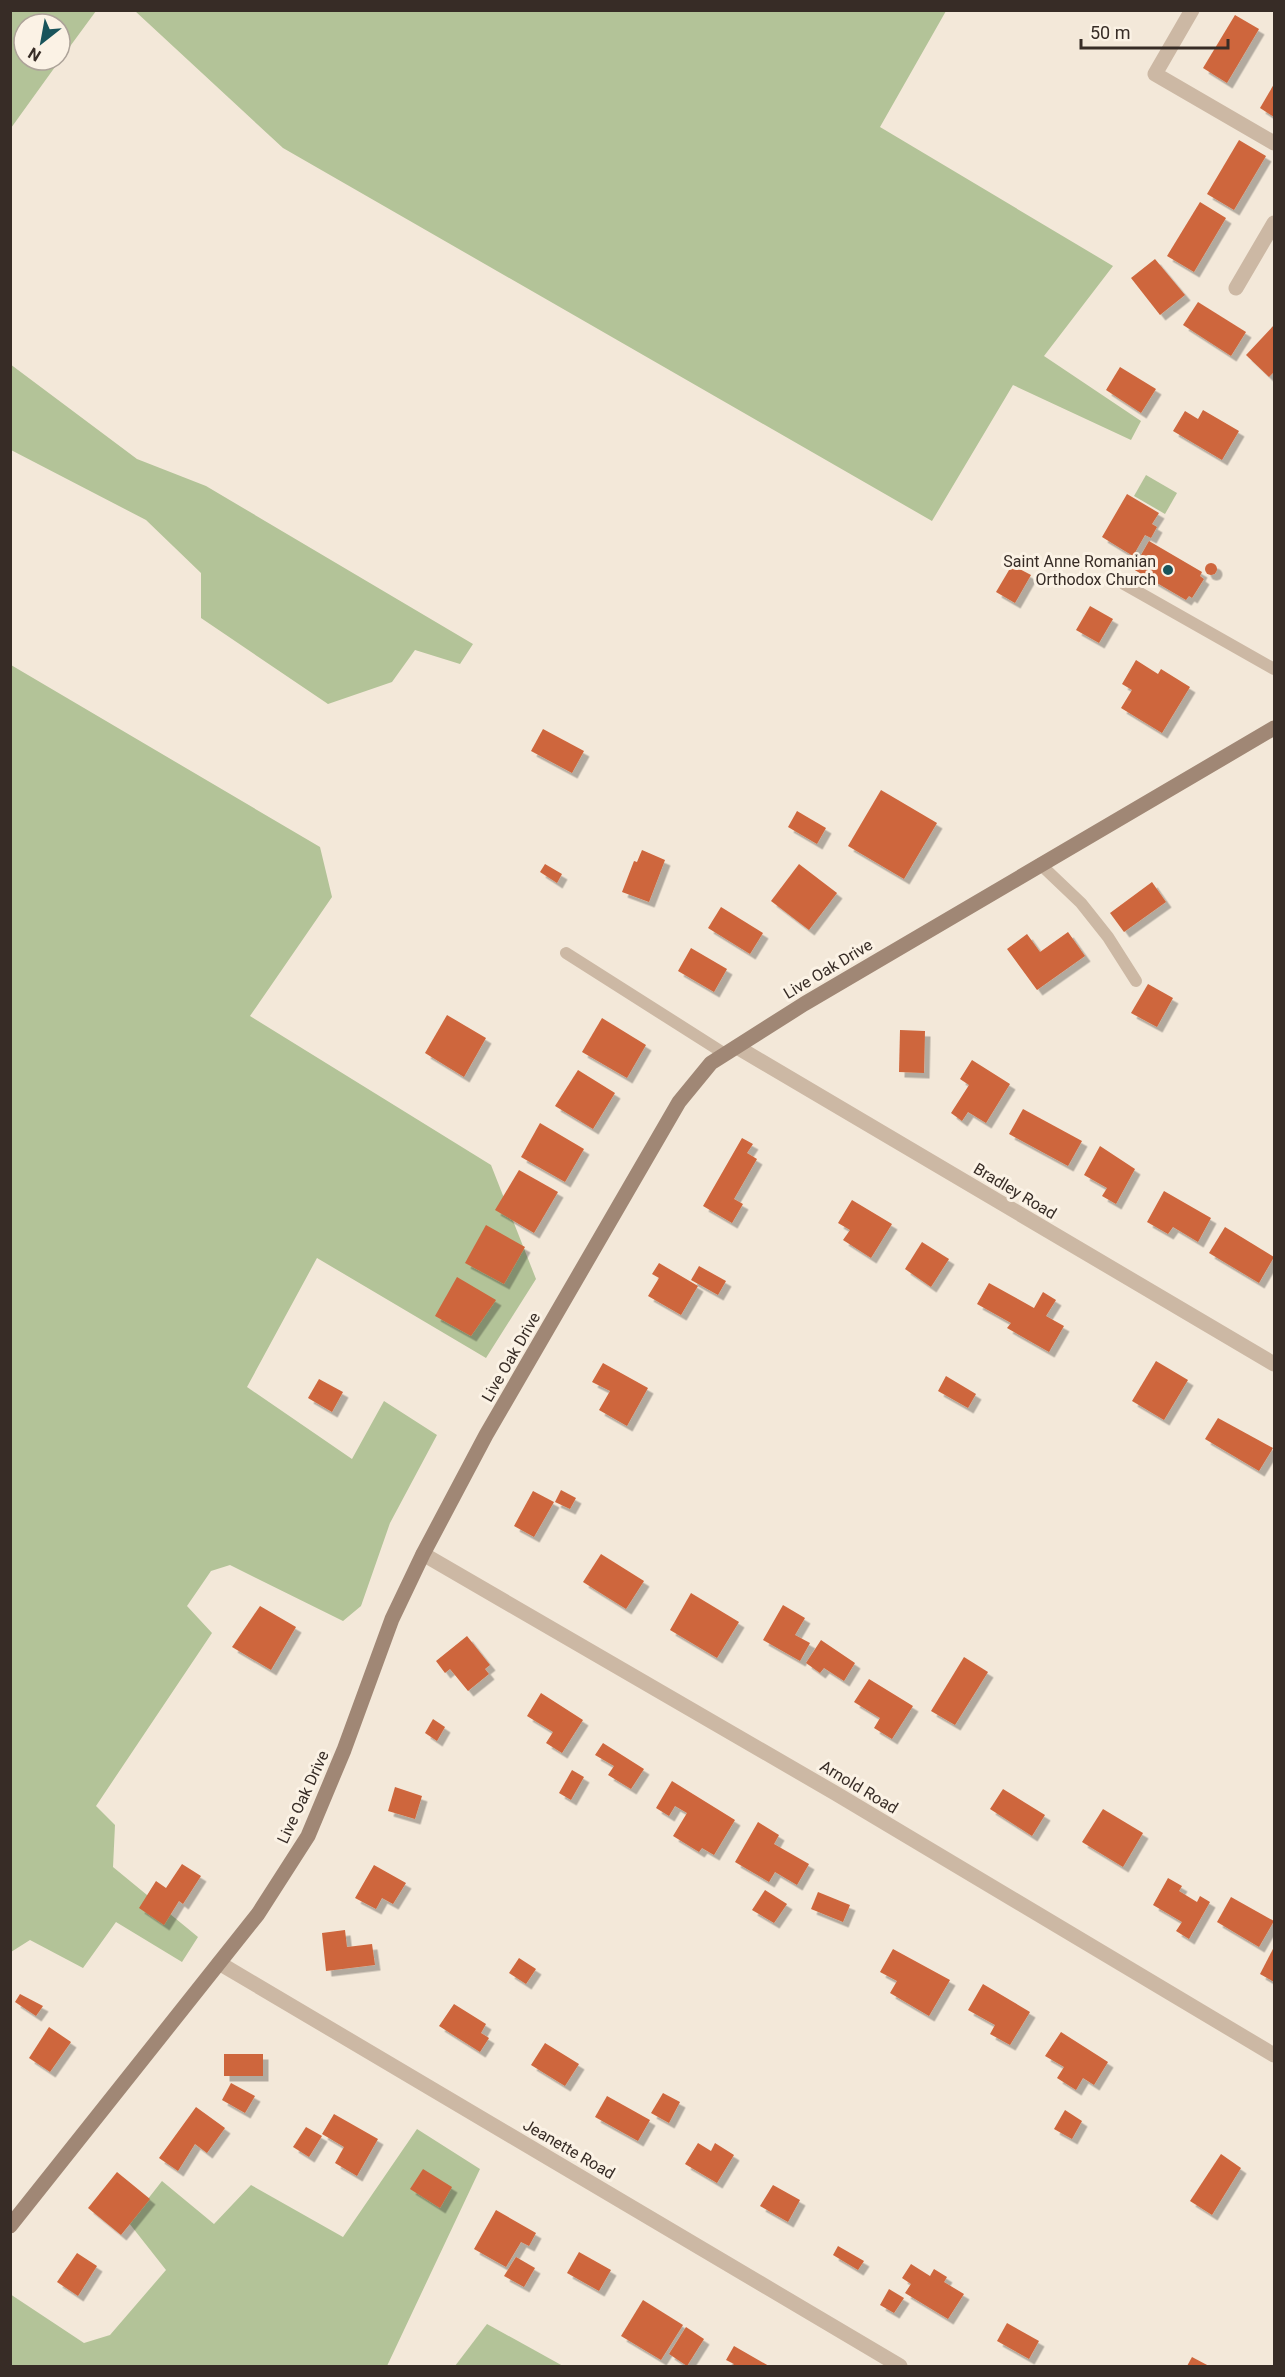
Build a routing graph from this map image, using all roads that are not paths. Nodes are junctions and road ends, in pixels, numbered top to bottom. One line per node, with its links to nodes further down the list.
1 (1191, 10): 2 (street)
2 (1275, 143)
3 (1275, 223): 4 (street)
4 (1236, 288)
5 (1124, 584): 6 (lane)
6 (1275, 669)
7 (1275, 728): 8 (main road, Live Oak Drive)
8 (1040, 864): 10 (lane); 11 (main road, Live Oak Drive)
9 (566, 954): 11 (lane)
10 (1136, 981)
11 (731, 1051): 12 (street, Bradley Road); 13 (main road, Live Oak Drive)
12 (1275, 1364)
13 (423, 1554): 14 (main road, Live Oak Drive); 15 (street, Arnold Road)
14 (219, 1963): 16 (main road, Live Oak Drive); 17 (street, Jeanette Road)
15 (1275, 2055)
16 (10, 2226)
17 (900, 2367)

